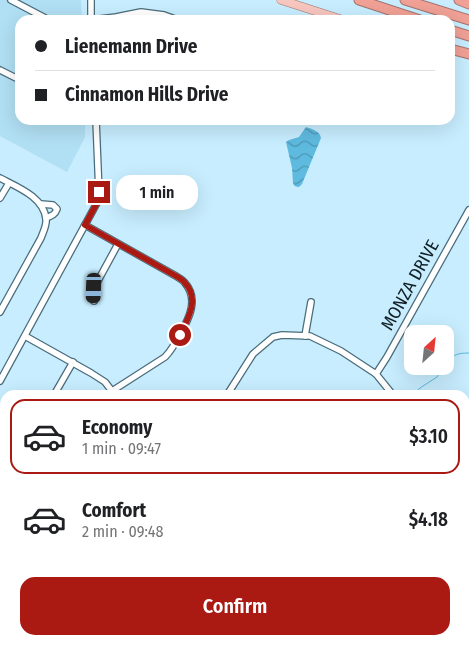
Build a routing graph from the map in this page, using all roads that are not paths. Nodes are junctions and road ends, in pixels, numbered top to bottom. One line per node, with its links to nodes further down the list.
1 (11, 0): 8 (street)
2 (92, 0): 9 (street)
3 (281, 0): 12 (main road)
4 (359, 0): 13 (highway)
5 (405, 0): 14 (highway)
6 (459, 0): 7 (highway)
7 (469, 4)
8 (40, 15)
9 (91, 15)
10 (136, 15): 11 (street)
11 (159, 15)
12 (328, 15)
13 (405, 15)
14 (453, 15)
15 (455, 16): 16 (highway)
16 (469, 20)
17 (455, 32): 18 (highway)
18 (469, 36)
19 (455, 50): 21 (highway)
20 (455, 54): 22 (main road)
21 (469, 54)
22 (469, 58)
23 (0, 70): 24 (street)
24 (15, 78)
25 (96, 125): 33 (street)
26 (0, 178): 27 (street)
27 (9, 183): 28 (street); 29 (street)
28 (0, 198)
29 (41, 204): 31 (street); 31 (street)
30 (469, 210): 32 (street, MONZA DRIVE)
31 (46, 218): 37 (street)
32 (466, 222): 41 (street, MONZA DRIVE)
33 (85, 225): 34 (street); 38 (street)
34 (118, 244): 35 (street); 45 (street)
35 (94, 301)
36 (311, 302): 39 (street)
37 (0, 312)
38 (25, 336): 40 (street); 42 (street)
39 (305, 336): 41 (street); 46 (street)
40 (73, 362): 43 (street); 44 (street)
41 (376, 374): 47 (street)
42 (0, 381)
43 (57, 390)
44 (112, 390)
45 (118, 390)
46 (230, 390)
47 (389, 390)

